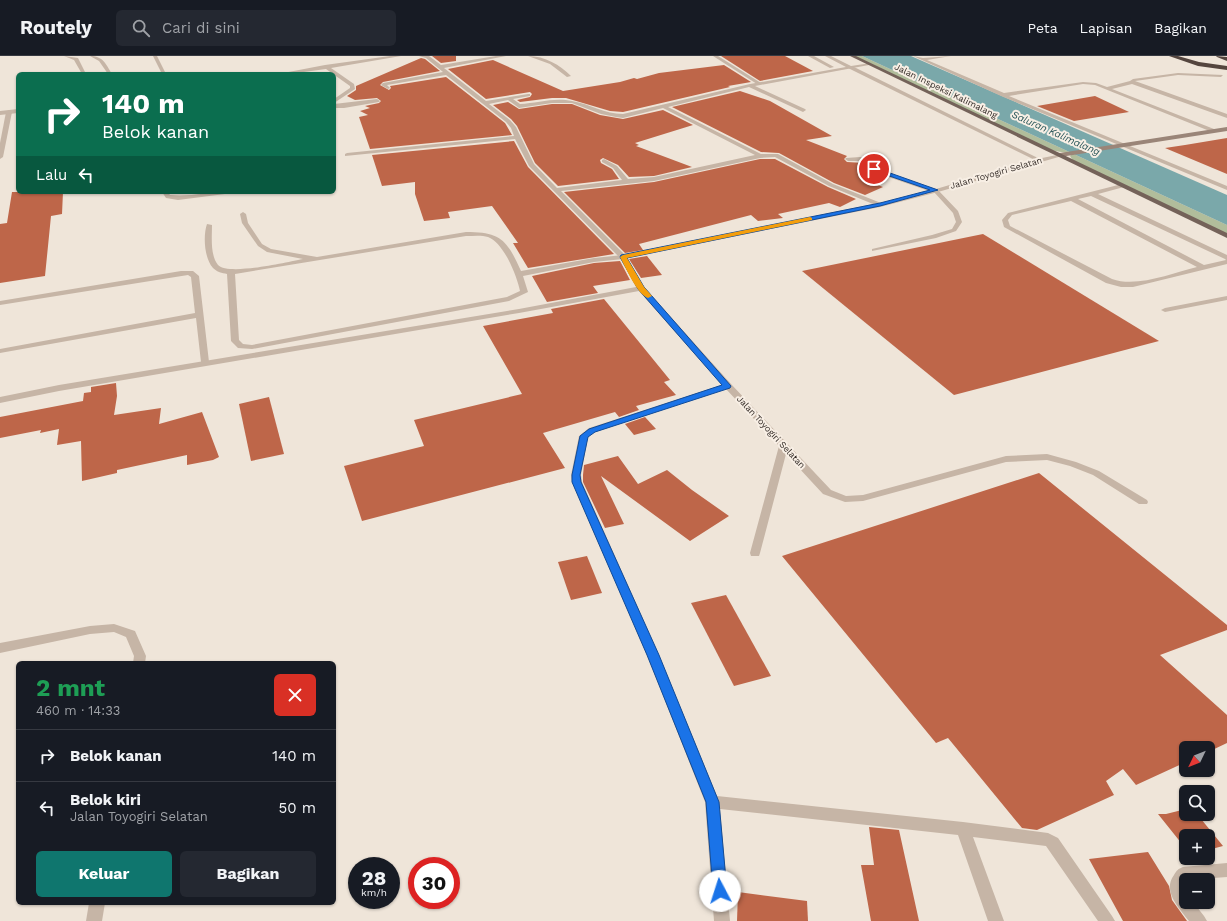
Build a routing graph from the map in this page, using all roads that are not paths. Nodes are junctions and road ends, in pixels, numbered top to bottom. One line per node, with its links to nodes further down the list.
1 (66, 56): 30 (street)
2 (92, 56): 31 (street)
3 (155, 56): 32 (street)
4 (350, 56): 22 (street)
5 (399, 56): 22 (street)
6 (421, 56): 26 (street)
7 (504, 56): 26 (street)
8 (530, 56): 37 (street)
9 (715, 56): 40 (street)
10 (810, 56): 19 (street)
11 (828, 56): 12 (street); 19 (street); 28 (street)
12 (834, 56)
13 (852, 56): 23 (main road, Jalan Inspeksi Kalimalang)
14 (915, 56): 20 (street)
15 (949, 56): 20 (street)
16 (1172, 56): 29 (highway)
17 (1190, 56): 29 (highway)
18 (1217, 58): 21 (highway); 24 (highway)
19 (815, 59): 27 (street)
20 (923, 59): 45 (street)
21 (1227, 59)
22 (356, 62): 25 (street)
23 (869, 64): 28 (street); 61 (main road, Jalan Inspeksi Kalimalang)
24 (1227, 64)
25 (325, 66): 33 (street); 34 (street)
26 (440, 67): 35 (street)
27 (832, 67)
28 (850, 67): 40 (street); 69 (street)
29 (1227, 68)
30 (83, 72)
31 (109, 72)
32 (163, 72)
33 (291, 72)
34 (334, 72)
35 (448, 73): 42 (street); 49 (street)
36 (336, 74): 47 (street)
37 (569, 76)
38 (1221, 76): 39 (street)
39 (1132, 82): 43 (street); 56 (street)
40 (759, 83): 41 (street)
41 (750, 85): 51 (street); 52 (street)
42 (388, 88)
43 (1108, 88): 45 (street); 58 (street)
44 (528, 95): 46 (street)
45 (1004, 95): 60 (street)
46 (510, 99): 49 (street); 51 (street)
47 (336, 100)
48 (378, 101): 50 (street)
49 (486, 103): 59 (street)
50 (336, 106)
51 (663, 106): 66 (street)
52 (803, 110)
53 (16, 111): 54 (street)
54 (9, 112): 55 (street); 65 (street)
55 (0, 113)
56 (1227, 116)
57 (1227, 128): 58 (street, Jalan Toyogiri Selatan)
58 (1212, 130): 60 (street, Jalan Toyogiri Selatan)
59 (517, 137): 63 (street); 74 (street)
60 (1123, 144): 62 (street, Jalan Toyogiri Selatan); 73 (street)
61 (1045, 149): 62 (street); 64 (main road, Jalan Inspeksi Kalimalang)
62 (1073, 153): 64 (street, Jalan Toyogiri Selatan); 70 (street)
63 (347, 155)
64 (1060, 155): 69 (street, Jalan Toyogiri Selatan); 70 (main road, Jalan Inspeksi Kalimalang)
65 (0, 156)
66 (760, 156): 71 (street); 80 (street)
67 (848, 159): 75 (street)
68 (604, 160): 71 (street)
69 (1039, 160): 75 (street, Jalan Toyogiri Selatan)
70 (1074, 162): 72 (main road, Jalan Inspeksi Kalimalang)
71 (626, 181): 74 (street)
72 (1122, 186): 78 (street); 83 (main road, Jalan Inspeksi Kalimalang)
73 (1227, 188)
74 (555, 190): 85 (street)
75 (936, 190): 80 (street, Jalan Toyogiri Selatan); 84 (street)
76 (166, 194): 77 (street)
77 (209, 194)
78 (1088, 194): 79 (street); 86 (street)
79 (1071, 198): 89 (street); 89 (street)
80 (880, 205): 85 (street, Jalan Toyogiri Selatan)
81 (243, 214): 87 (street)
82 (209, 225): 90 (street)
83 (1227, 236)
84 (874, 250)
85 (623, 257): 91 (street); 92 (street, Jalan Toyogiri Selatan)
86 (1227, 258)
87 (317, 259): 90 (street); 91 (street)
88 (1227, 262): 89 (street)
89 (1204, 268)
90 (231, 273): 91 (street)
91 (519, 274)
92 (641, 288): 98 (street); 99 (street, Jalan Toyogiri Selatan)
93 (1227, 298): 95 (street)
94 (0, 303): 96 (street)
95 (1165, 310)
96 (199, 315): 97 (street); 98 (street)
97 (0, 351)
98 (205, 362): 100 (street)
99 (728, 386): 101 (street, Jalan Toyogiri Selatan); 106 (street)
100 (0, 400)
101 (784, 445): 102 (street, Jalan Toyogiri Selatan); 103 (street)
102 (1143, 502)
103 (755, 553)
104 (0, 648): 105 (street)
105 (139, 661)
106 (712, 802): 107 (street); 111 (street)
107 (963, 829): 112 (street); 113 (street)
108 (1227, 870): 114 (street)
109 (97, 905): 110 (street)
110 (94, 921)
111 (722, 921)
112 (996, 921)
113 (1107, 921)
114 (1199, 921)

